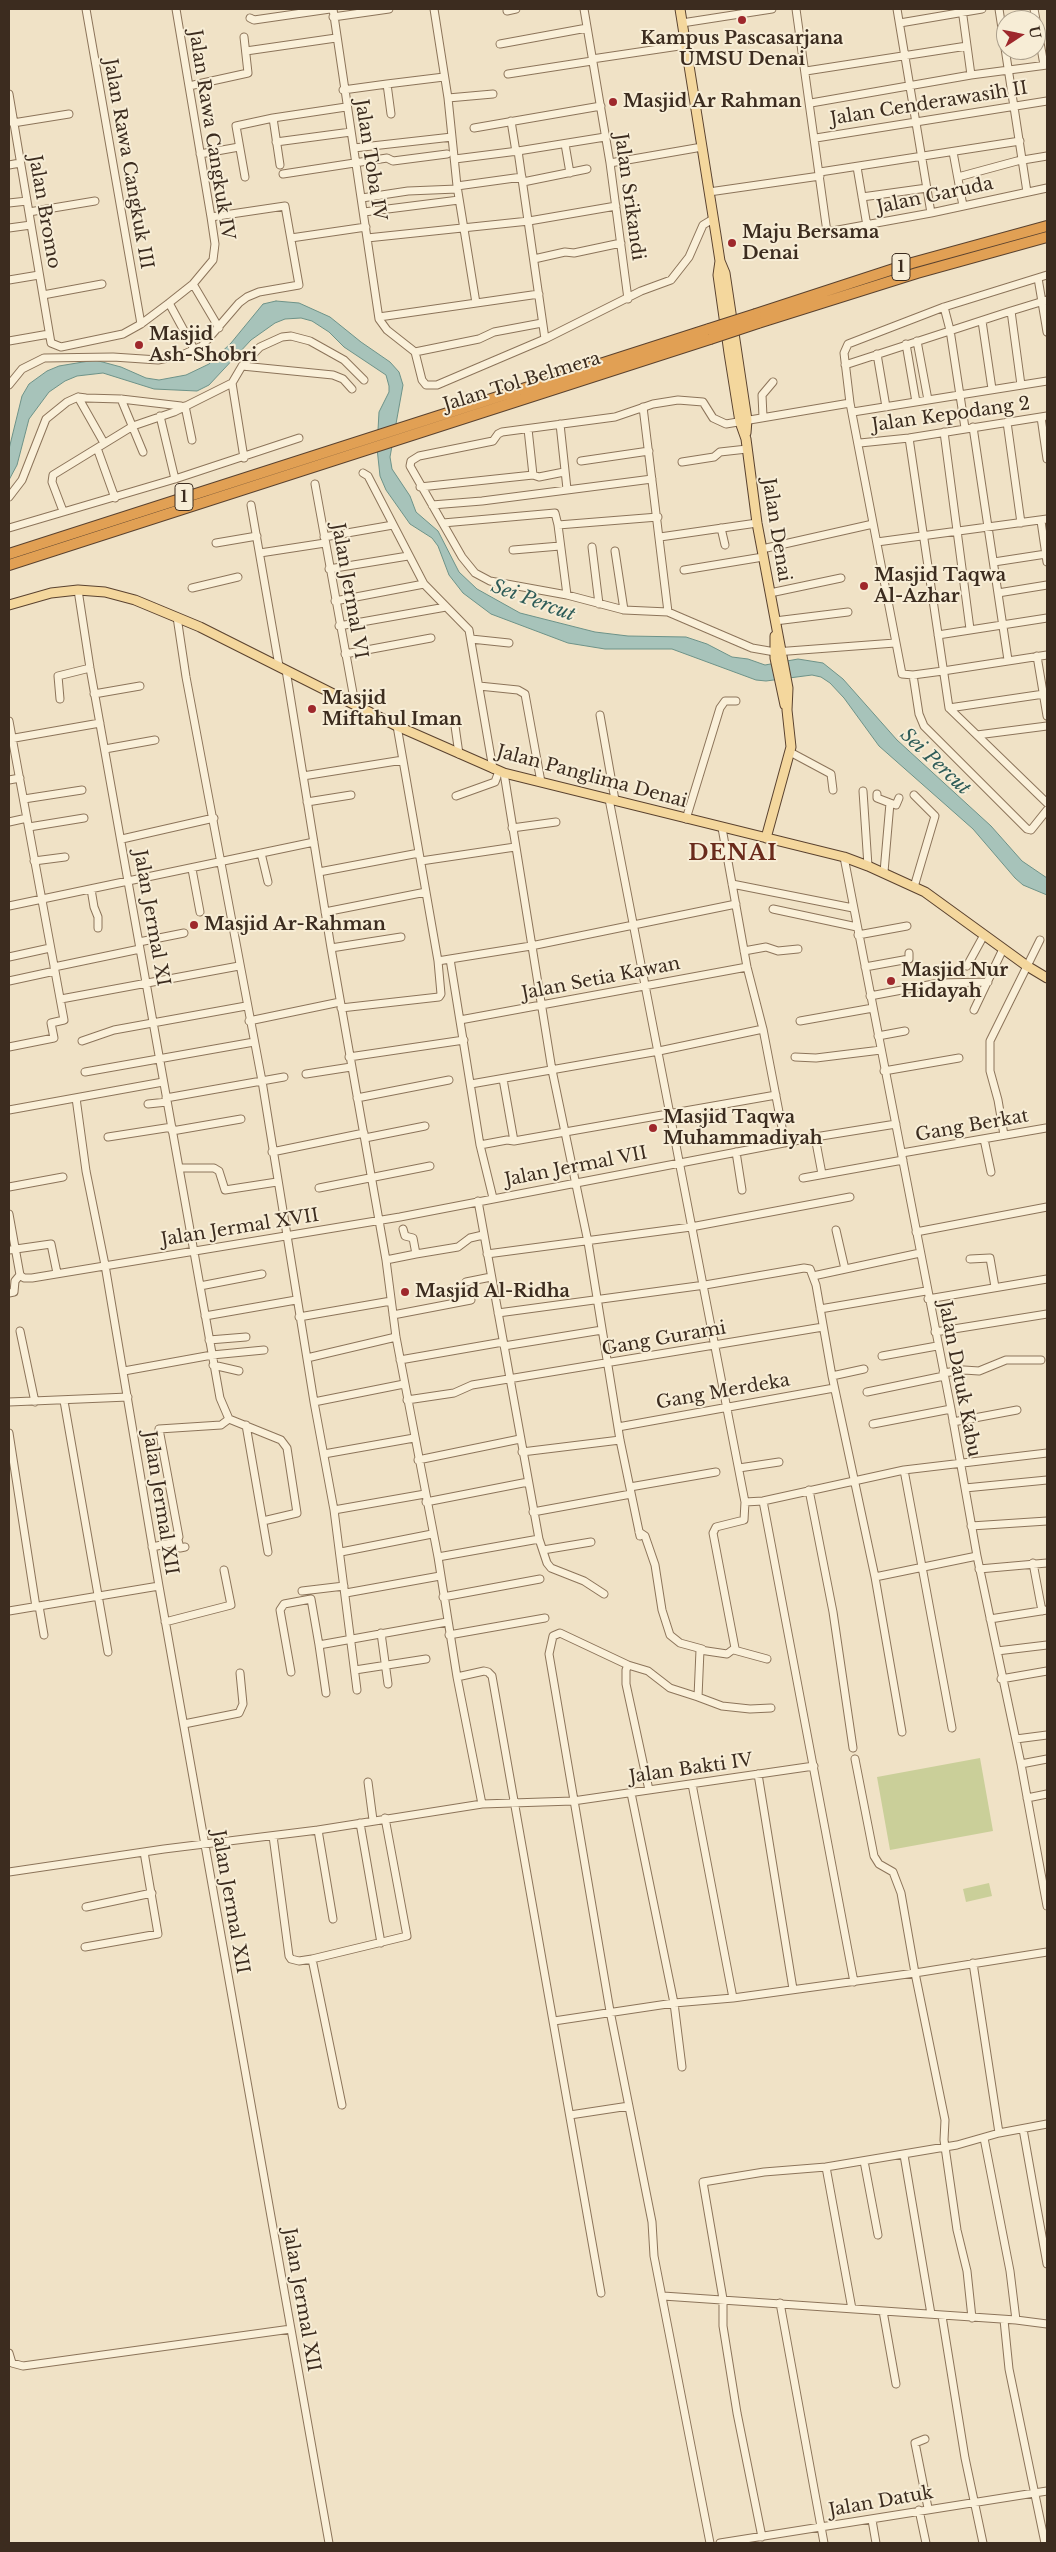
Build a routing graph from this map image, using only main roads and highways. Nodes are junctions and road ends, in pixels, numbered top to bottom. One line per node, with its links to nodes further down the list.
1 (680, 9): 9 (main road, Jalan Denai)
2 (1047, 226): 4 (highway, Jalan Tol Belmera / 1)
3 (1047, 237): 4 (highway, Jalan Tol Belmera / 1)
4 (757, 319): 5 (highway, Jalan Tol Belmera / 1, bridge)
5 (414, 428): 6 (highway, Jalan Tol Belmera / 1); 7 (highway, Jalan Tol Belmera / 1)
6 (9, 554)
7 (9, 565)
8 (9, 605): 9 (main road, Jalan Panglima Denai)
9 (766, 838): 10 (main road, Jalan Panglima Denai)
10 (1047, 978)

